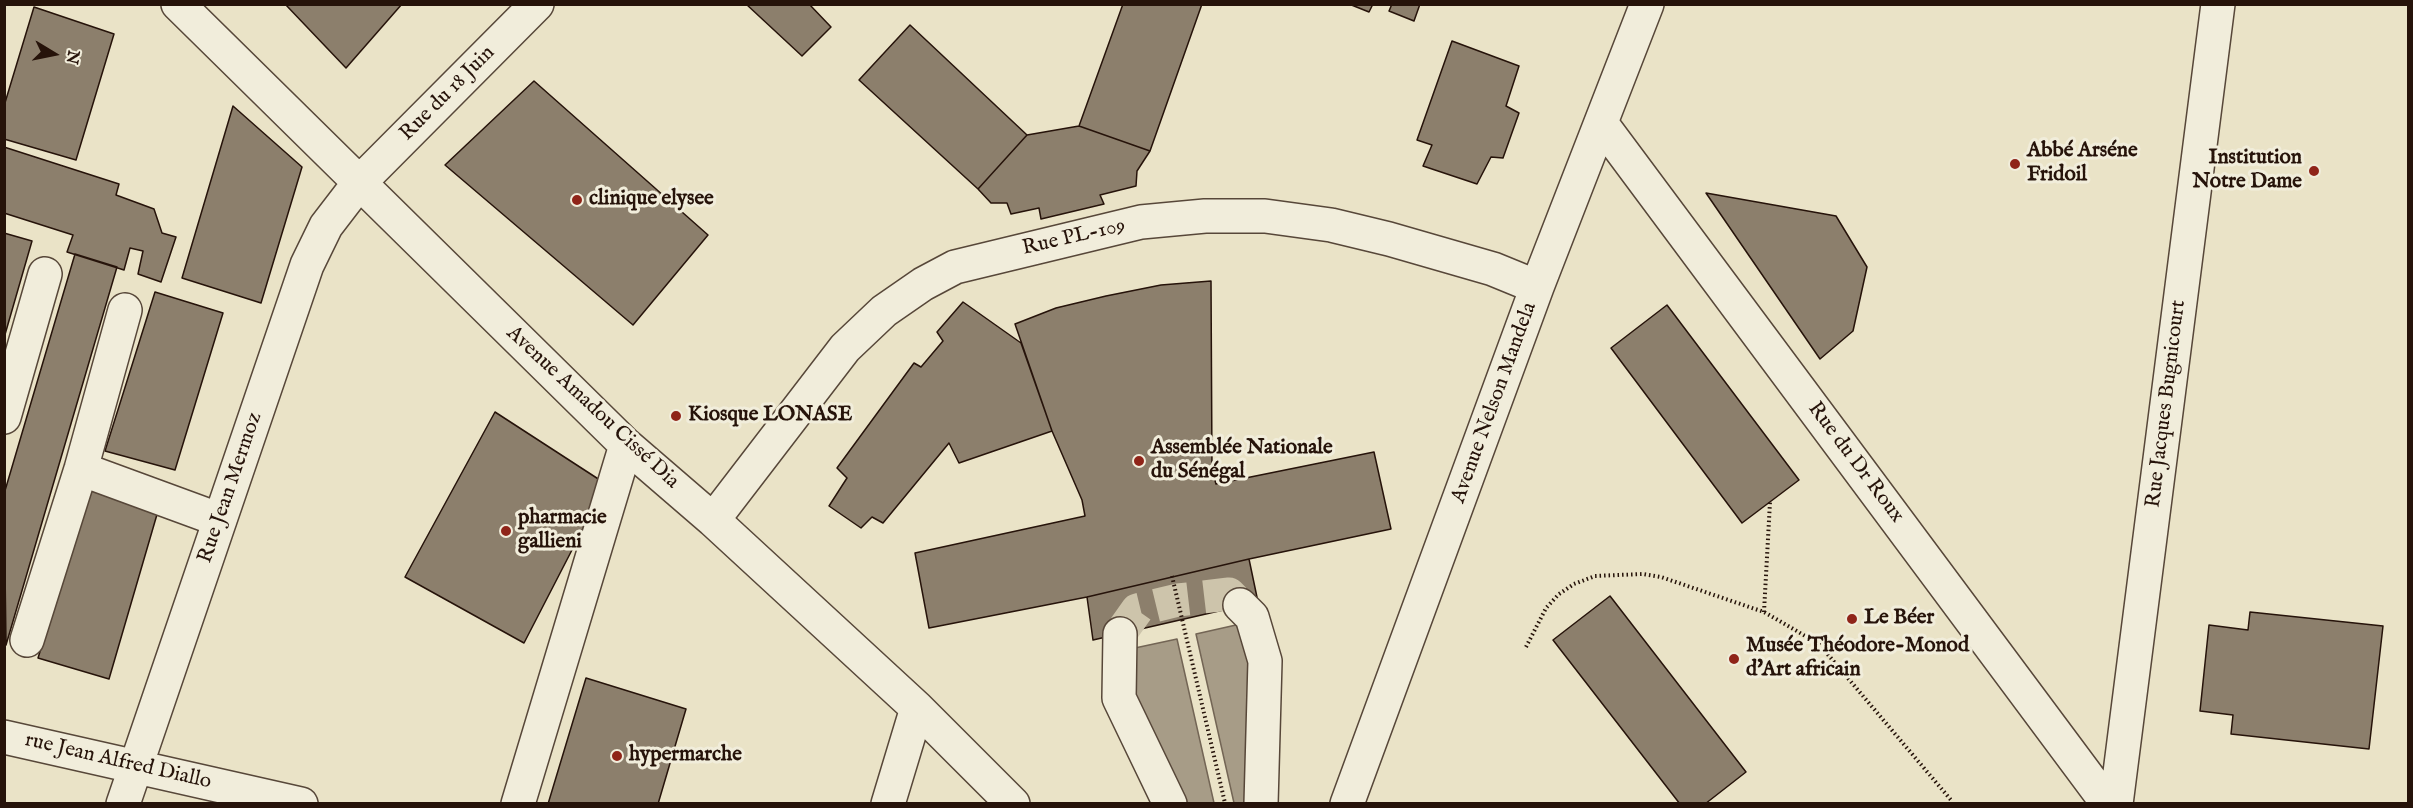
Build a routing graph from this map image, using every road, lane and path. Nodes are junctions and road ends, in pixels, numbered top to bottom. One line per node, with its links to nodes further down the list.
1 (178, 4): 6 (street, Avenue Amadou Cissé Dia)
2 (537, 4): 6 (street, Rue du 18 Juin)
3 (1647, 4): 5 (street, Avenue Nelson Mandela)
4 (2218, 4): 36 (street, Rue Jacques Bugnicourt)
5 (1601, 123): 8 (street, Avenue Nelson Mandela); 35 (street, Rue du Dr Roux)
6 (359, 183): 11 (street, Avenue Amadou Cissé Dia); 14 (street, Rue Jean Mermoz)
7 (45, 274): 10 (street)
8 (1537, 287): 15 (street, Rue PL-109); 34 (street, Avenue Nelson Mandela)
9 (125, 310): 12 (street)
10 (4, 417)
11 (626, 445): 15 (street, Avenue Amadou Cissé Dia); 28 (street)
12 (81, 469): 14 (street); 20 (street)
13 (1770, 502): 18 (path)
14 (220, 520): 24 (street, Rue Jean Mermoz)
15 (713, 520): 22 (street, Avenue Amadou Cissé Dia)
16 (1172, 576): 32 (path)
17 (1240, 605): 33 (street)
18 (1764, 612): 21 (path); 25 (path)
19 (1120, 634): 31 (street)
20 (27, 640)
21 (1526, 647)
22 (917, 708): 29 (street); 30 (street, Avenue Amadou Cissé Dia)
23 (4, 736): 24 (street, rue Jean Alfred Diallo)
24 (136, 766): 26 (street, Rue Jean Mermoz); 27 (street, rue Jean Alfred Diallo)
25 (1951, 800)
26 (123, 804)
27 (301, 804)
28 (518, 804)
29 (888, 804)
30 (1013, 804)
31 (1170, 804)
32 (1225, 804)
33 (1261, 804)
34 (1347, 804)
35 (2108, 804)
36 (2116, 804)

